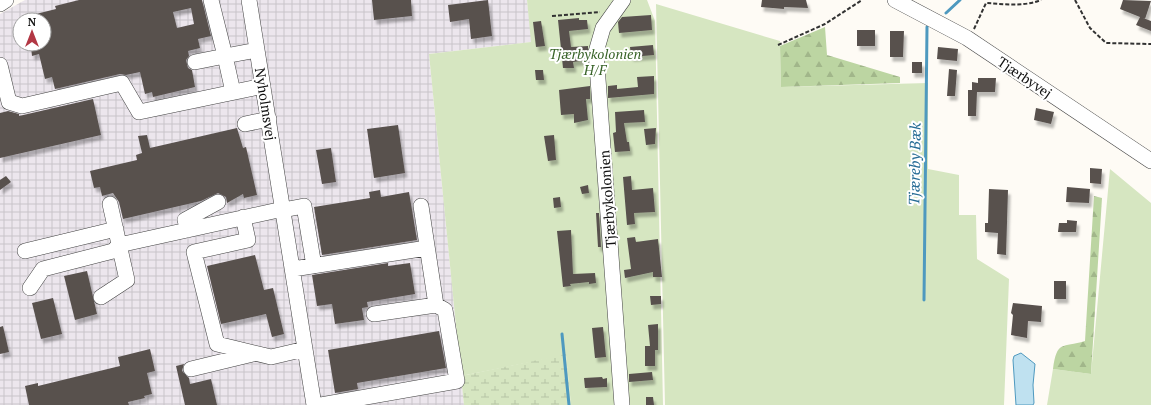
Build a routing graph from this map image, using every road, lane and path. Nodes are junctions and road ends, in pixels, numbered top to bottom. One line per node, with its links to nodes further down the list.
1 (6, 0): 9 (street)
2 (211, 0): 16 (street)
3 (249, 0): 15 (street, Nyholmsvej)
4 (862, 0): 14 (path)
5 (894, 0): 12 (street, Tjærbyvej)
6 (1041, 0): 8 (path)
7 (1075, 0): 13 (path)
8 (986, 1): 12 (path)
9 (0, 4)
10 (619, 5): 11 (path); 47 (street, Tjærbykolonien)
11 (552, 16)
12 (969, 40): 23 (street, Tjærbyvej)
13 (1151, 44)
14 (778, 45)
15 (258, 50): 16 (street); 19 (street, Nyholmsvej)
16 (225, 56): 17 (street); 20 (street)
17 (195, 62)
18 (0, 65): 20 (street)
19 (263, 86): 20 (street); 21 (street, Nyholmsvej)
20 (233, 92)
21 (269, 120): 22 (street); 27 (street, Nyholmsvej)
22 (245, 124)
23 (1151, 161)
24 (218, 202): 30 (street)
25 (110, 204): 29 (street)
26 (421, 206): 34 (street)
27 (283, 209): 28 (street); 31 (street); 32 (street, Nyholmsvej)
28 (244, 217): 30 (street); 43 (street)
29 (116, 229): 33 (street); 35 (street)
30 (188, 230): 33 (street)
31 (313, 235): 32 (street); 36 (street)
32 (288, 239): 37 (street, Nyholmsvej)
33 (119, 245): 38 (street); 39 (street)
34 (427, 248): 36 (street); 40 (street)
35 (25, 251)
36 (314, 266): 37 (street)
37 (293, 269): 42 (street, Nyholmsvej)
38 (30, 288)
39 (101, 298)
40 (436, 305): 41 (street); 46 (street)
41 (374, 314)
42 (305, 349): 43 (street); 45 (street, Nyholmsvej)
43 (256, 354): 44 (street)
44 (191, 368)
45 (314, 405)
46 (321, 405)
47 (622, 405)

